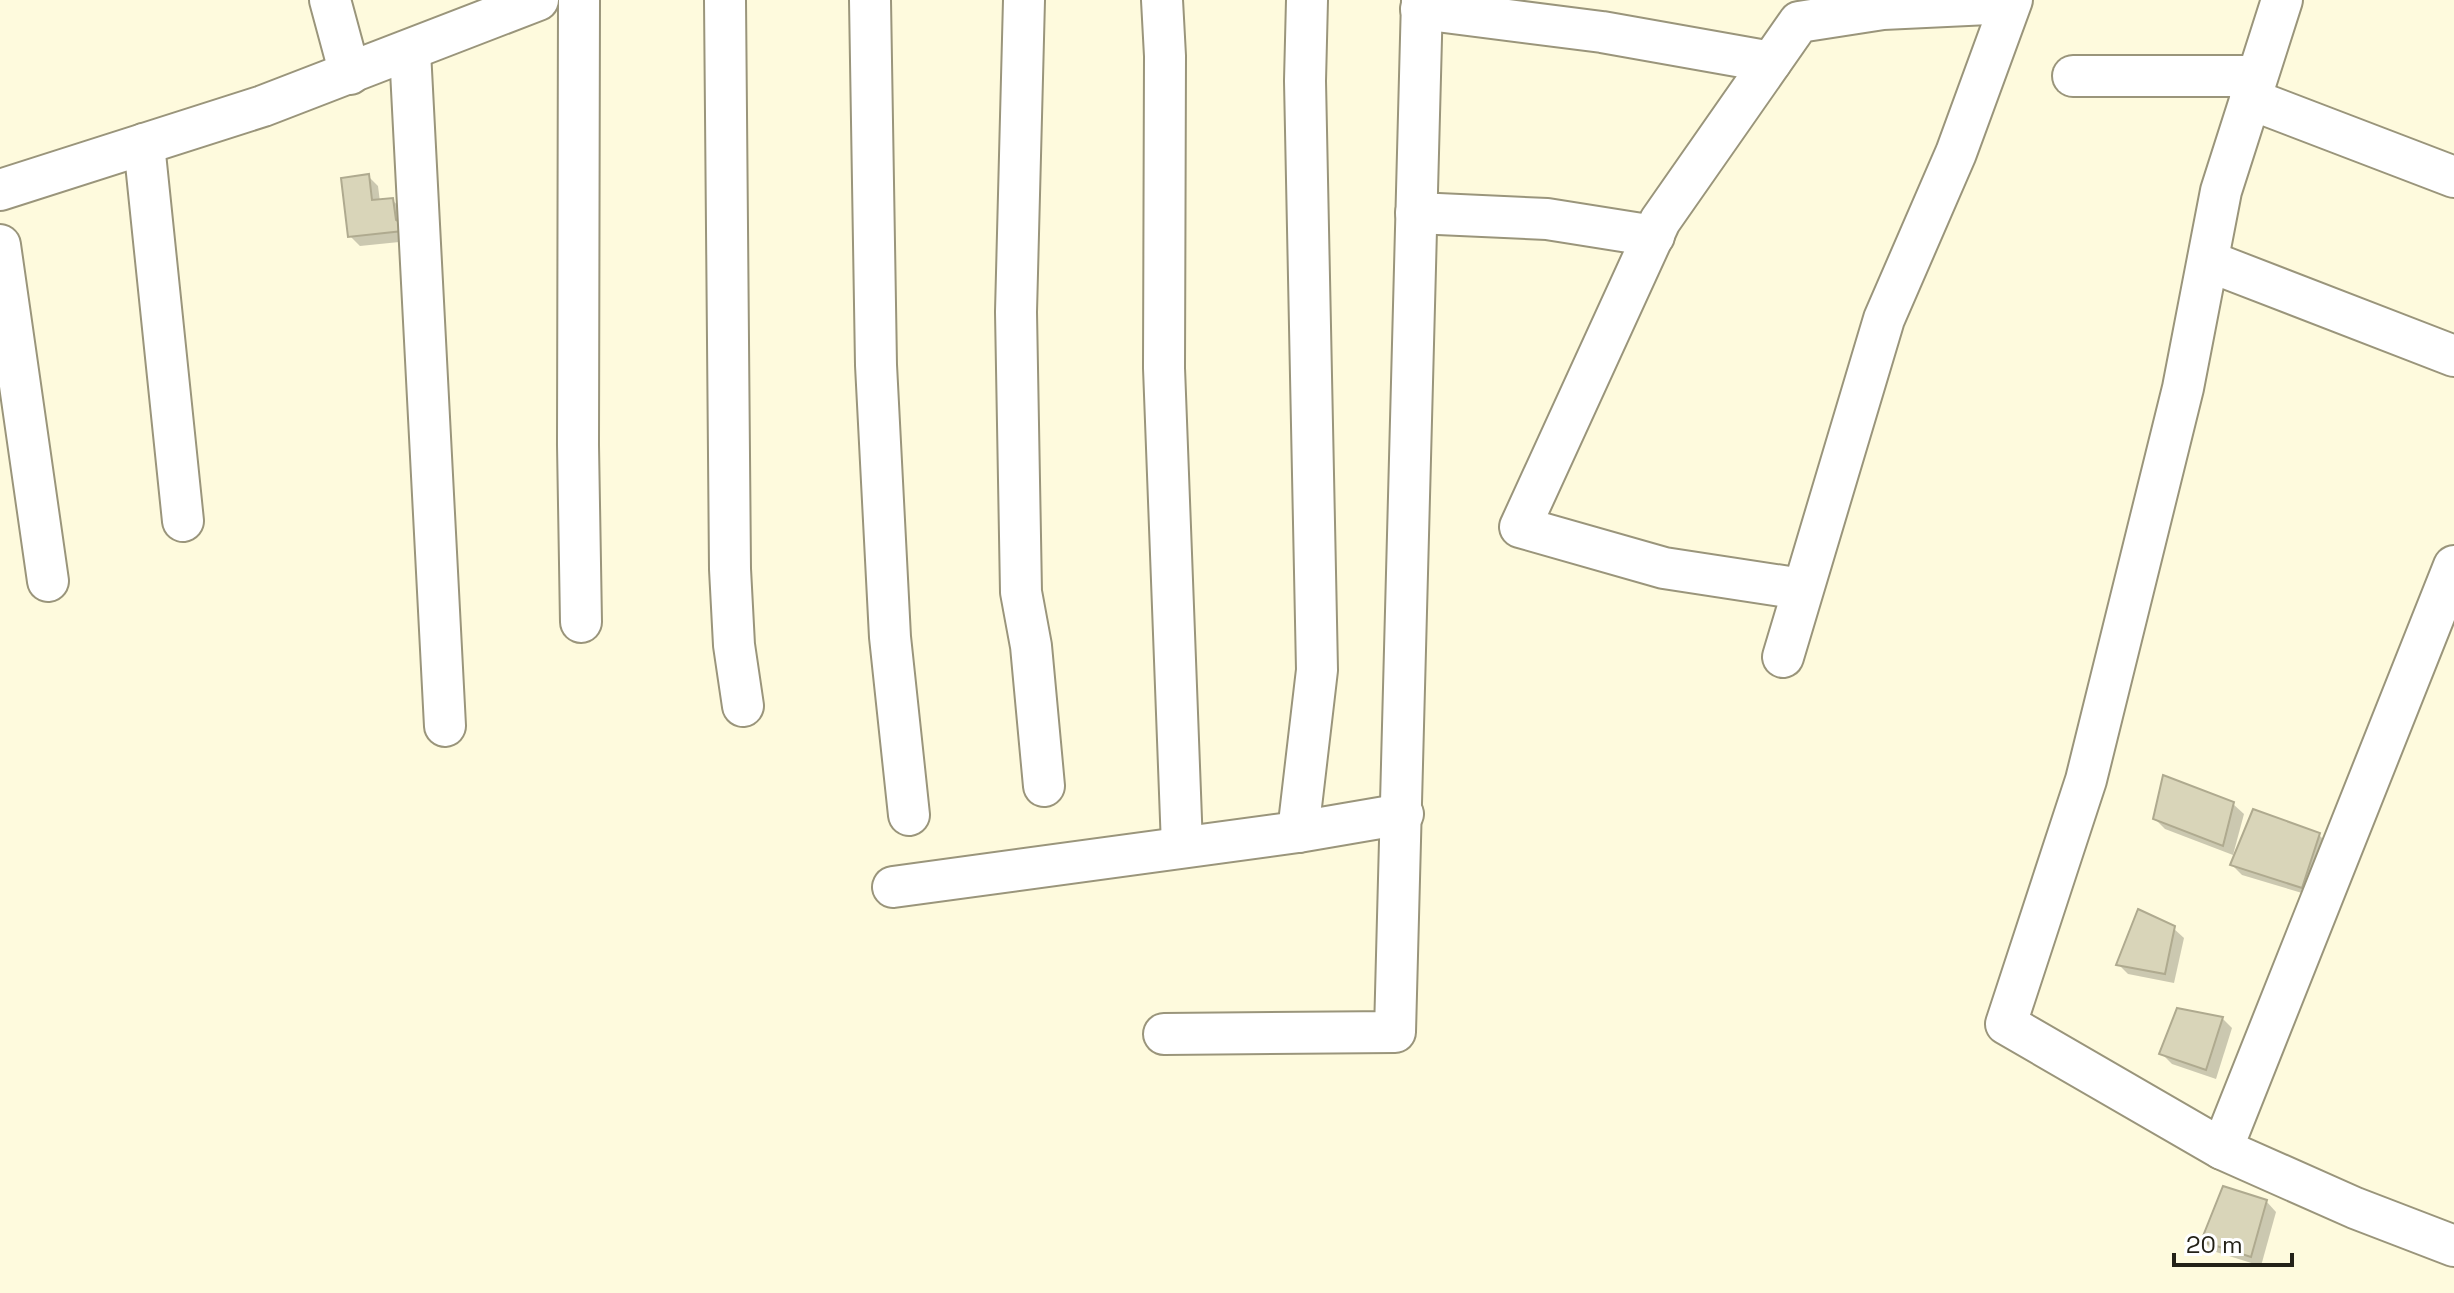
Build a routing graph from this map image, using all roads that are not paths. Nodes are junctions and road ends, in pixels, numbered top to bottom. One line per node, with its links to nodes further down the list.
1 (330, 0): 15 (street)
2 (538, 0): 12 (street)
3 (579, 0): 30 (street)
4 (725, 0): 32 (street)
5 (870, 0): 36 (street)
6 (1024, 0): 34 (street)
7 (1162, 0): 38 (street)
8 (1307, 0): 37 (street)
9 (2282, 0): 17 (street)
10 (2011, 2): 14 (street); 29 (street)
11 (1421, 4): 14 (street); 21 (street)
12 (479, 11): 13 (street)
13 (410, 51): 15 (street); 33 (street)
14 (1771, 62): 22 (street)
15 (350, 74): 18 (street)
16 (2073, 76): 17 (street)
17 (2254, 88): 19 (street); 24 (street)
18 (144, 144): 20 (street); 26 (street)
19 (2454, 177)
20 (0, 190)
21 (1416, 213): 22 (street); 35 (street)
22 (1654, 236): 29 (street)
23 (0, 245): 28 (street)
24 (2208, 261): 25 (street); 41 (street)
25 (2454, 356)
26 (183, 521)
27 (2454, 566): 41 (street)
28 (48, 581)
29 (1802, 589): 31 (street)
30 (581, 622)
31 (1783, 657)
32 (743, 706)
33 (445, 726)
34 (1044, 786)
35 (1403, 814): 37 (street); 40 (street)
36 (909, 815)
37 (1298, 832): 38 (street)
38 (1182, 846): 39 (street)
39 (893, 887)
40 (1164, 1034)
41 (2222, 1149): 42 (street)
42 (2454, 1246)

